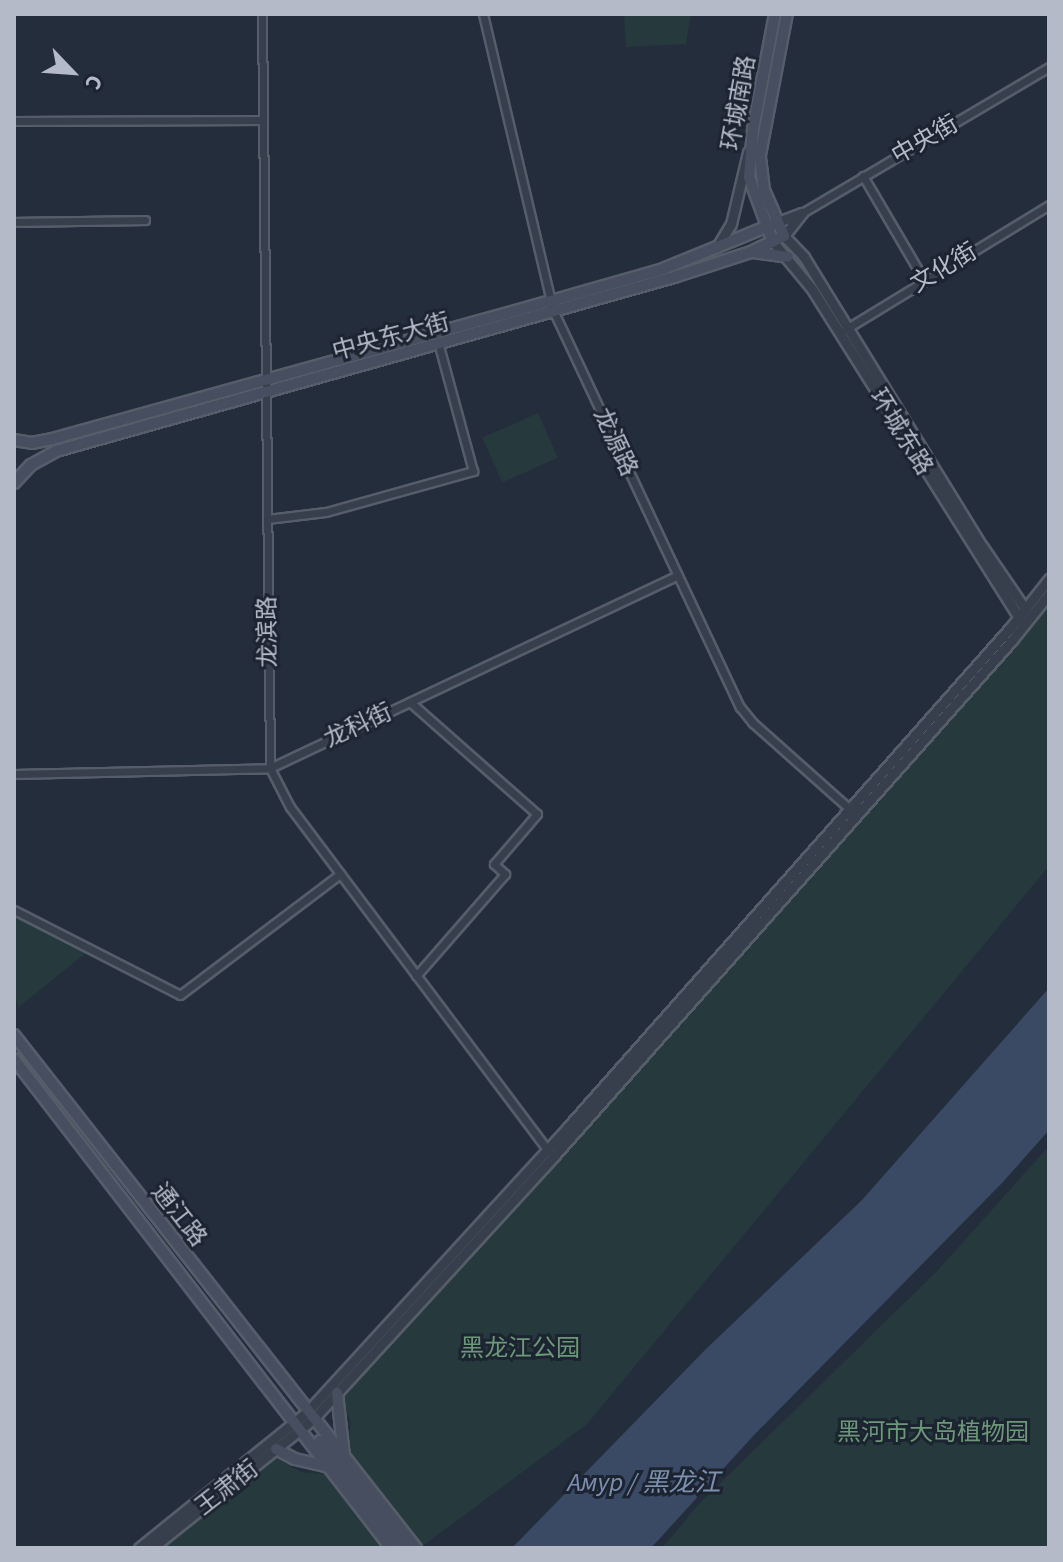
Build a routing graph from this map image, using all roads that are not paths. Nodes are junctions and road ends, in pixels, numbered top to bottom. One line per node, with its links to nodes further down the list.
1 (262, 14): 6 (street, 龙滨路)
2 (483, 14): 22 (street, 龙源路)
3 (775, 14): 8 (main road, 环城南路)
4 (787, 14): 14 (main road, 环城南路)
5 (1049, 67): 9 (street, 中央街)
6 (263, 120): 7 (street); 25 (street, 龙滨路)
7 (14, 121)
8 (753, 129): 15 (main road, 环城南路); 18 (street)
9 (863, 176): 11 (street, 中央街); 21 (street)
10 (1049, 205): 21 (street, 文化街)
11 (802, 213): 14 (street); 16 (street)
12 (145, 220): 13 (street)
13 (14, 222)
14 (778, 222): 15 (main road, 中央东大街); 16 (main road, 环城南路)
15 (766, 228): 17 (main road, 环城南路); 18 (main road, 中央东大街)
16 (784, 236): 17 (main road, 中央东大街); 23 (street, 环城东路)
17 (773, 242): 19 (main road, 中央东大街); 20 (street, 环城东路)
18 (710, 252): 22 (main road, 中央东大街)
19 (751, 252): 20 (main road); 22 (main road, 中央东大街)
20 (788, 257): 23 (street, 环城东路)
21 (924, 280): 23 (street, 文化街)
22 (552, 306): 24 (main road, 中央东大街); 25 (main road, 中央东大街); 29 (street, 龙源路)
23 (843, 331): 32 (street, 环城东路)
24 (439, 346): 25 (main road, 中央东大街); 28 (street)
25 (265, 386): 26 (main road, 中央东大街); 27 (main road, 中央东大街); 28 (street, 龙滨路)
26 (14, 440)
27 (14, 483)
28 (267, 519): 34 (street, 龙滨路)
29 (678, 575): 33 (street, 龙科街); 36 (street, 龙源路)
30 (1049, 579): 32 (street)
31 (1049, 594): 32 (street)
32 (1024, 618): 36 (street)
33 (410, 702): 34 (street, 龙科街); 39 (street)
34 (270, 768): 35 (street, 龙科街); 37 (street, 龙滨路)
35 (14, 774)
36 (852, 812): 42 (street)
37 (340, 874): 38 (street); 39 (street, 龙滨路)
38 (14, 910)
39 (416, 976): 42 (street, 龙滨路)
40 (14, 1035): 44 (main road, 通江路)
41 (14, 1059): 44 (main road, 通江路)
42 (550, 1154): 43 (street); 44 (street)
43 (337, 1393): 44 (street); 46 (main road)
44 (305, 1420): 45 (street, 王肃街); 46 (main road); 47 (main road); 48 (street); 51 (main road, 通江路)
45 (276, 1449): 47 (main road); 49 (street, 王肃街)
46 (344, 1456): 52 (main road)
47 (330, 1467): 50 (main road)
48 (139, 1548)
49 (152, 1548)
50 (391, 1548)
51 (404, 1548)
52 (416, 1548)

